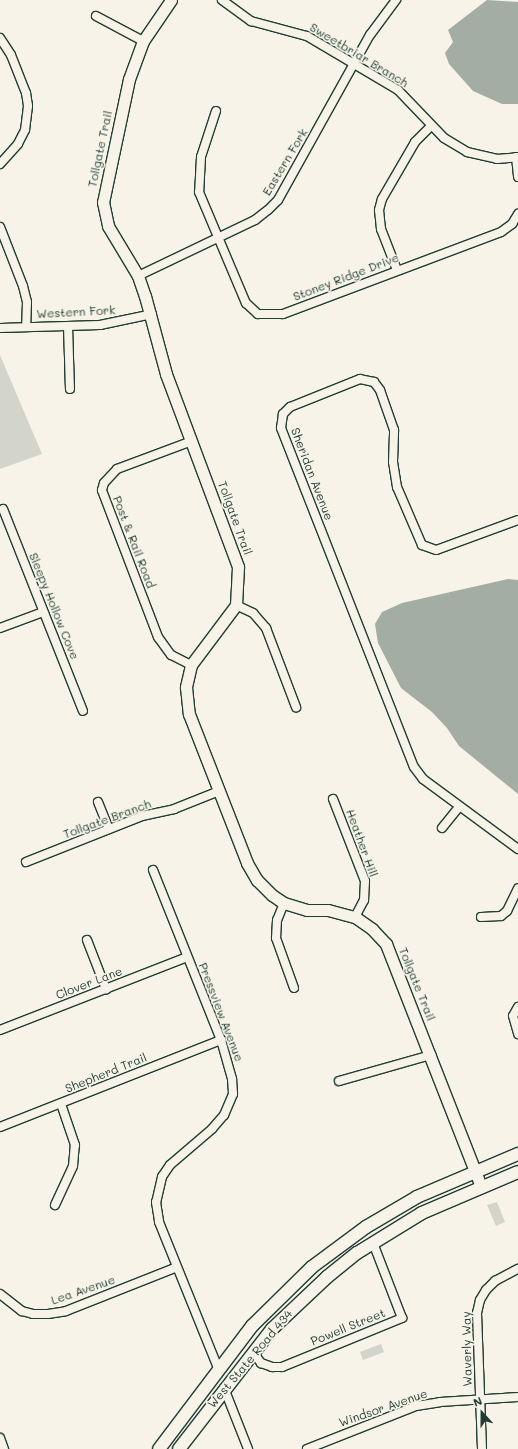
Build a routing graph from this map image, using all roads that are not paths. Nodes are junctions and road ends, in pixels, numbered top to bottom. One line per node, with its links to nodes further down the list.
1 (171, 0): 6 (street, Tollgate Trail)
2 (222, 0): 7 (street, Sweetbriar Branch)
3 (396, 0): 7 (street, Eastern Fork)
4 (96, 16): 6 (street)
5 (0, 38): 11 (street)
6 (143, 41): 17 (street, Tollgate Trail)
7 (354, 63): 9 (street, Sweetbriar Branch); 15 (street, Eastern Fork)
8 (216, 111): 15 (street, Stoney Ridge Drive)
9 (430, 126): 10 (street, Sweetbriar Branch); 16 (street)
10 (517, 157): 12 (street)
11 (0, 164)
12 (518, 178)
13 (518, 214): 16 (street, Stoney Ridge Drive)
14 (0, 227): 19 (street)
15 (218, 237): 16 (street, Stoney Ridge Drive); 17 (street, Eastern Fork)
16 (397, 270)
17 (138, 276): 18 (street, Tollgate Trail)
18 (152, 314): 20 (street, Western Fork); 23 (street, Tollgate Trail)
19 (26, 326): 20 (street, Western Fork); 21 (street, Western Fork)
20 (68, 326): 22 (street)
21 (0, 328)
22 (70, 389)
23 (192, 441): 26 (street, Tollgate Trail); 29 (street, Post & Rail Road)
24 (3, 509): 27 (street, Sleepy Hollow Cove)
25 (518, 520): 35 (street, Sheridan Avenue)
26 (236, 605): 29 (street, Tollgate Trail); 30 (street)
27 (43, 612): 28 (street); 31 (street, Sleepy Hollow Cove)
28 (0, 628)
29 (191, 666): 32 (street, Tollgate Trail)
30 (296, 707)
31 (83, 711)
32 (219, 791): 37 (street, Tollgate Branch); 42 (street, Tollgate Trail)
33 (333, 799): 43 (street, Heather Hill)
34 (98, 802): 37 (street)
35 (459, 807): 36 (street); 38 (street, Sheridan Avenue)
36 (442, 828)
37 (109, 829): 39 (street, Tollgate Branch)
38 (518, 849)
39 (26, 862)
40 (153, 870): 46 (street, Pressview Avenue)
41 (518, 888): 44 (street)
42 (284, 903): 43 (street, Tollgate Trail); 47 (street)
43 (355, 917): 53 (street, Tollgate Trail)
44 (481, 917)
45 (87, 940): 48 (street)
46 (187, 957): 48 (street, Clover Lane); 52 (street, Pressview Avenue)
47 (294, 988)
48 (106, 989): 50 (street, Clover Lane)
49 (517, 1009): 51 (street)
50 (1, 1027)
51 (518, 1034)
52 (221, 1040): 55 (street, Shepherd Trail); 63 (street, Pressview Avenue)
53 (431, 1055): 54 (street); 58 (street, Tollgate Trail)
54 (339, 1081)
55 (61, 1104): 56 (street, Shepherd Trail); 61 (street)
56 (0, 1127)
57 (518, 1154): 58 (main road)
58 (475, 1172): 60 (street, Tollgate Trail); 65 (main road)
59 (518, 1172): 60 (main road, West State Road 434)
60 (481, 1187): 62 (main road, West State Road 434)
61 (54, 1205)
62 (373, 1243): 67 (main road, West State Road 434); 67 (street, Powell Street)
63 (177, 1267): 66 (street, Lea Avenue); 68 (street, Pressview Avenue)
64 (518, 1269): 71 (street, Waverly Way)
65 (291, 1286): 67 (main road); 68 (main road)
66 (0, 1294)
67 (253, 1352): 69 (main road, West State Road 434)
68 (218, 1368): 72 (main road); 75 (main road)
69 (224, 1388): 72 (main road, West State Road 434); 77 (street)
70 (518, 1398): 71 (street, Windsor Avenue)
71 (480, 1399): 78 (street, Windsor Avenue); 79 (street, Waverly Way)
72 (193, 1429): 76 (main road, West State Road 434)
73 (0, 1438): 74 (street)
74 (4, 1449)
75 (159, 1449)
76 (179, 1449)
77 (248, 1449)
78 (306, 1449)
79 (482, 1449)

